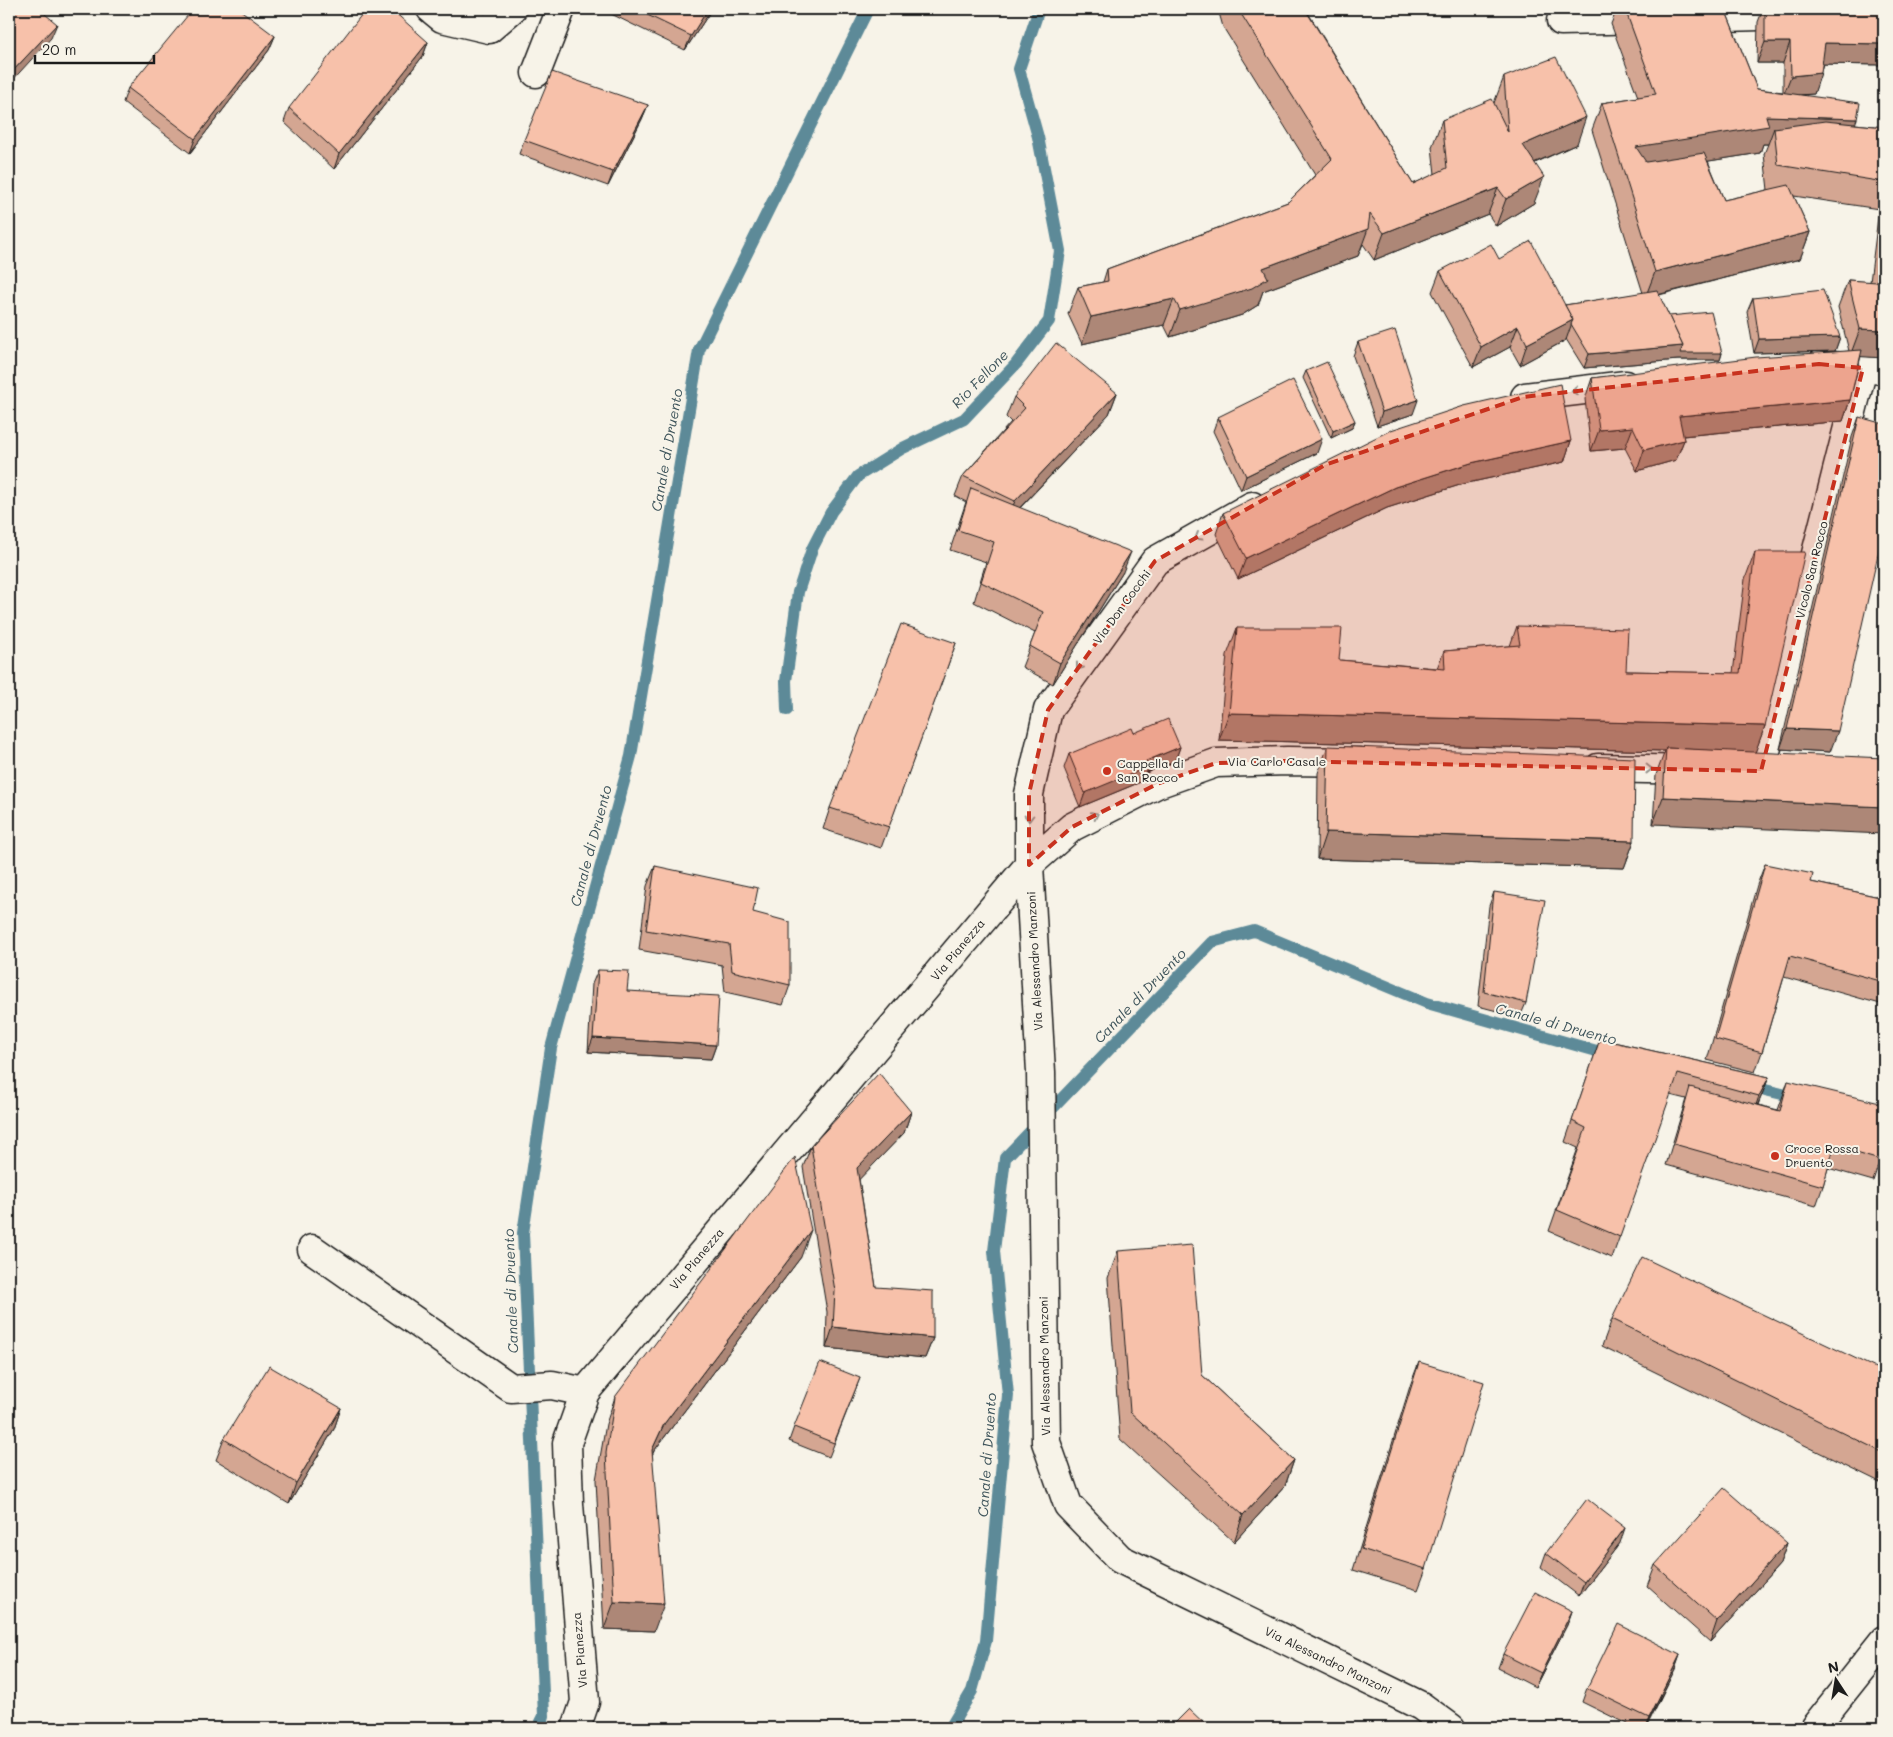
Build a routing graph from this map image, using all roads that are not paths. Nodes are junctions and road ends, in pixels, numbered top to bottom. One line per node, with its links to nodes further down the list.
1 (431, 9): 2 (street)
2 (512, 9)
3 (561, 9): 6 (street)
4 (1825, 15): 5 (street)
5 (1561, 21)
6 (536, 73)
7 (1799, 367): 8 (street)
8 (1874, 369): 14 (street, Vicolo San Rocco)
9 (1651, 383): 10 (street, one-way to 10)
10 (1504, 403)
11 (1274, 494): 16 (street, Via Don Cocchi, one-way to 16)
12 (1386, 763): 16 (street, Via Carlo Casale, one-way to 12)
13 (1573, 767): 14 (street, one-way to 14)
14 (1761, 772): 15 (street)
15 (1790, 773)
16 (1029, 866): 18 (street, Via Pianezza); 21 (street, Via Alessandro Manzoni)
17 (312, 1249): 18 (street)
18 (585, 1392): 20 (street, Via Pianezza)
19 (1884, 1640): 22 (street)
20 (576, 1728)
21 (1451, 1728)
22 (1814, 1728)

